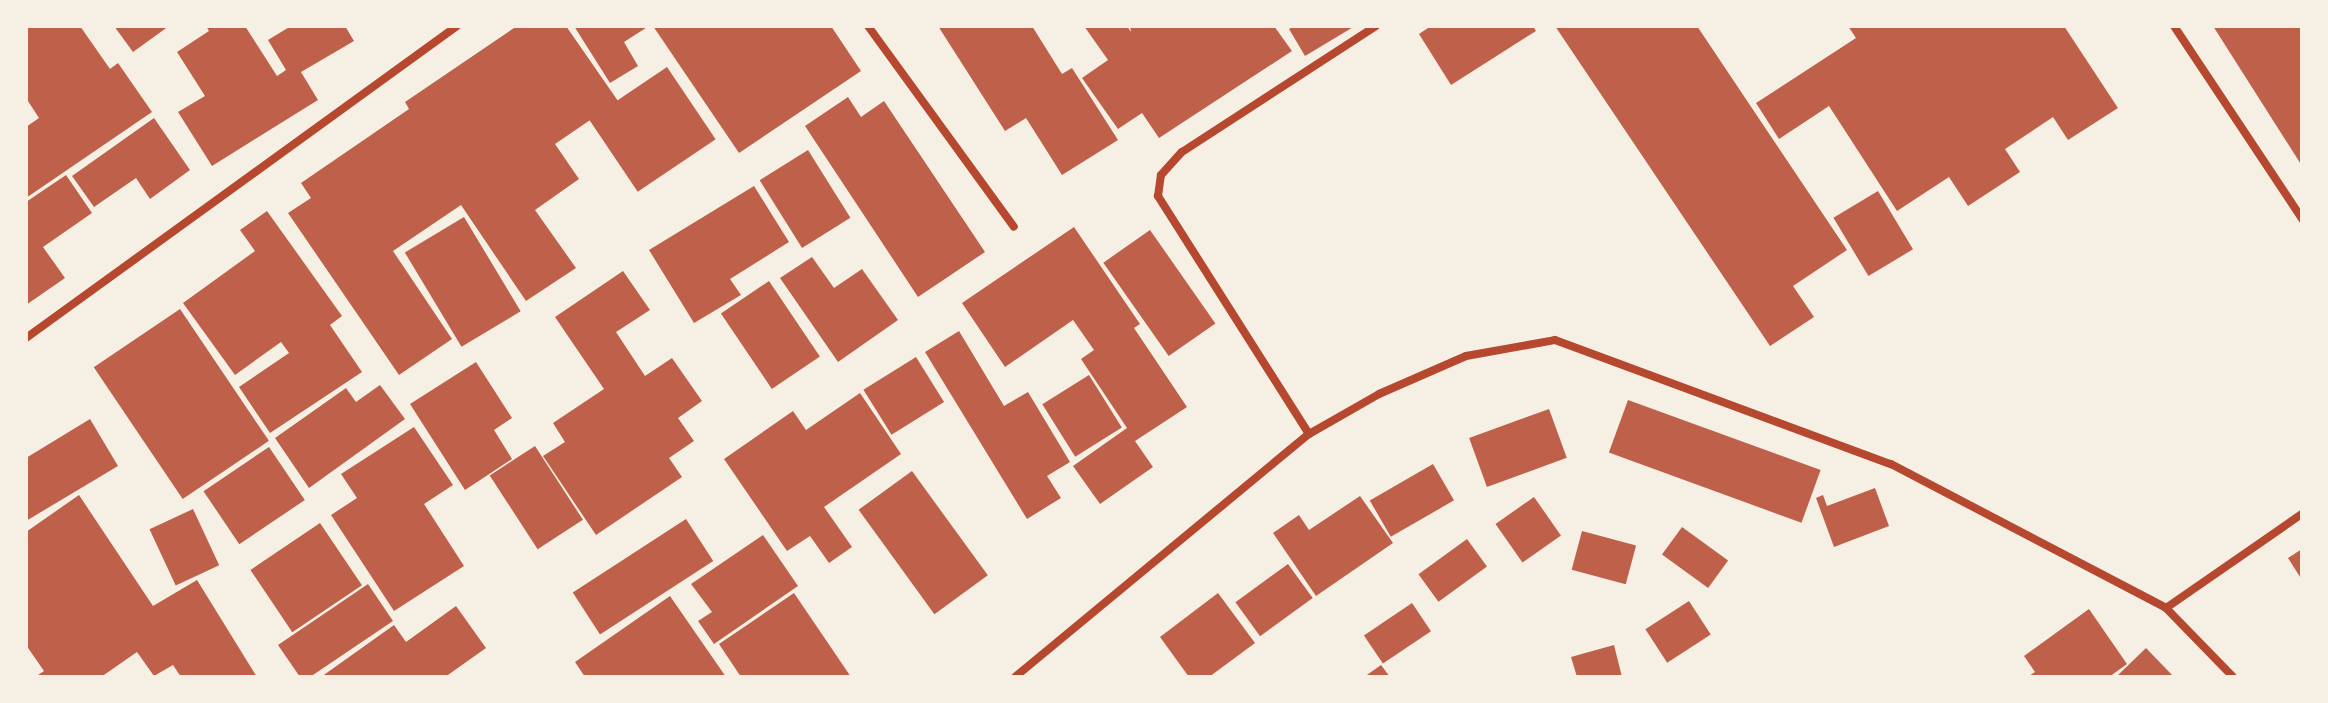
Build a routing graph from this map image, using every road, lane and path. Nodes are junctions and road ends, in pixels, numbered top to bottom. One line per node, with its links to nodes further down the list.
1 (456, 26): 7 (street)
2 (868, 26): 6 (street)
3 (1376, 26): 8 (street)
4 (2174, 26): 5 (street)
5 (2302, 219)
6 (1014, 227)
7 (26, 338)
8 (1309, 434): 10 (street); 11 (street)
9 (2302, 514): 10 (street)
10 (2166, 608): 12 (street)
11 (1015, 677)
12 (2233, 677)

